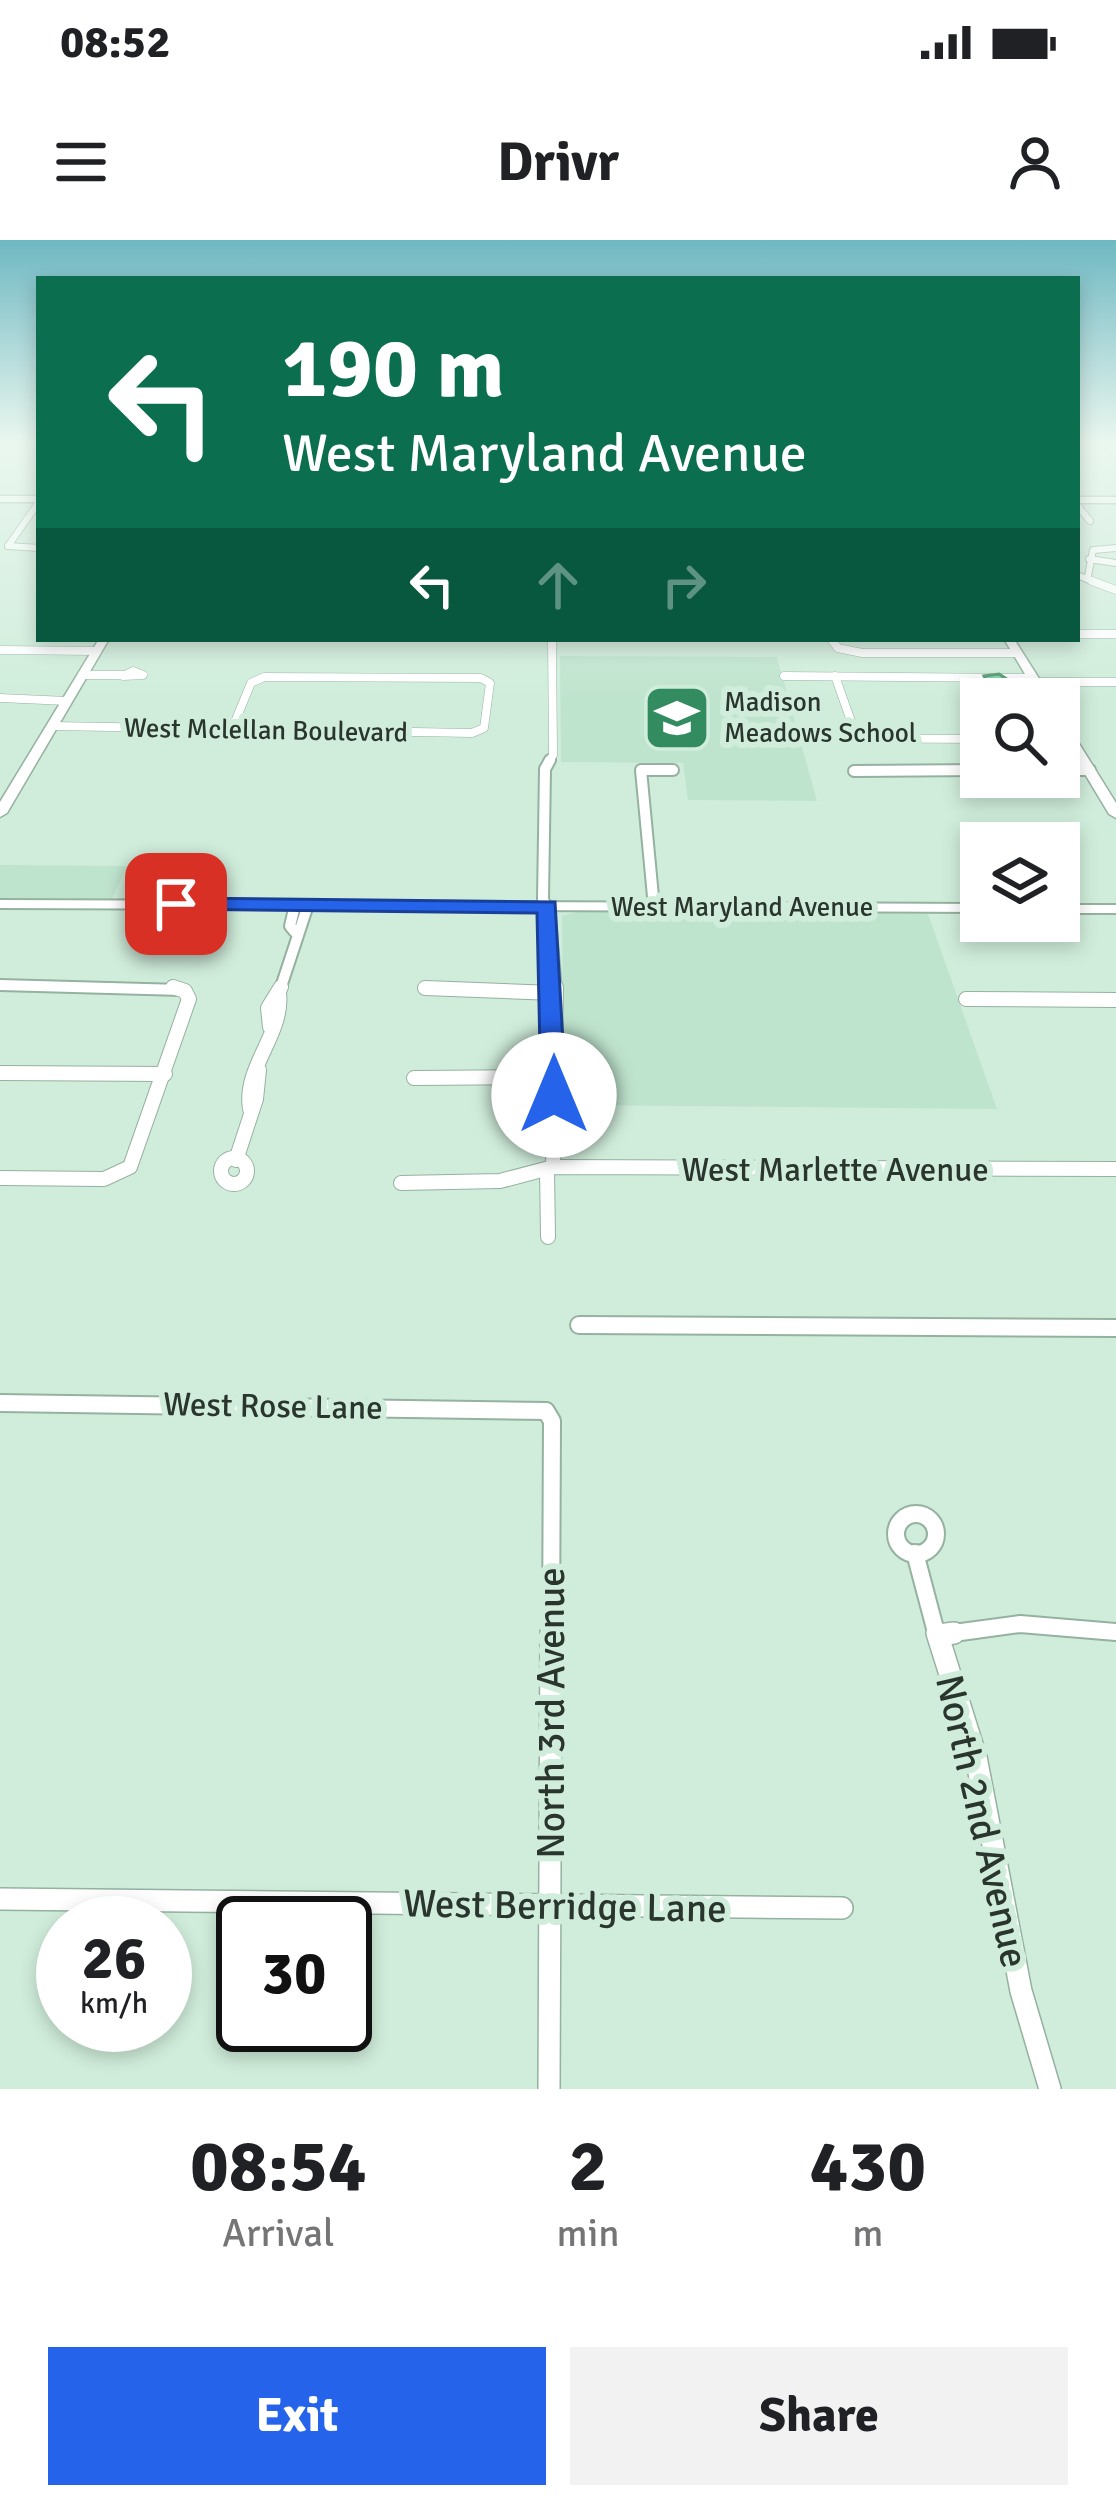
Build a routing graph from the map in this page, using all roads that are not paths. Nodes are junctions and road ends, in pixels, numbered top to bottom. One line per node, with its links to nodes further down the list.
1 (22, 526): 2 (street)
2 (36, 548)
3 (1116, 548): 4 (street)
4 (1089, 559): 5 (street); 7 (street)
5 (1116, 563)
6 (1080, 575): 7 (street)
7 (1088, 576): 8 (street)
8 (1116, 590)
9 (1080, 634): 10 (street)
10 (1116, 634)
11 (552, 642): 42 (street)
12 (833, 642): 16 (street)
13 (1011, 642): 16 (main road)
14 (100, 645): 15 (street); 17 (main road)
15 (0, 650)
16 (1017, 653): 21 (main road)
17 (82, 675): 18 (street); 26 (main road)
18 (123, 675)
19 (784, 676): 20 (street)
20 (835, 676): 22 (street); 30 (street)
21 (1033, 678)
22 (960, 679)
23 (1080, 681): 24 (street)
24 (1116, 682)
25 (0, 700): 26 (street)
26 (67, 701): 27 (main road)
27 (52, 726): 28 (street, West Mclellan Boulevard); 38 (main road)
28 (232, 729): 28 (street, West Mclellan Boulevard)
29 (801, 738): 30 (street)
30 (857, 738): 31 (street)
31 (960, 739)
32 (1080, 758): 36 (main road)
33 (674, 770): 43 (street)
34 (960, 770): 37 (street)
35 (1080, 770): 36 (street)
36 (1090, 770): 39 (main road)
37 (854, 771)
38 (0, 813)
39 (1116, 814)
40 (0, 904): 41 (street, West Maryland Avenue)
41 (301, 905): 42 (street, West Maryland Avenue); 56 (street)
42 (548, 907): 43 (street, West Maryland Avenue); 49 (street)
43 (654, 907): 44 (street, West Maryland Avenue)
44 (960, 908)
45 (1080, 909): 46 (street)
46 (1116, 909)
47 (0, 985): 53 (street)
48 (425, 988): 49 (street)
49 (554, 993): 54 (street)
50 (966, 999): 51 (street)
51 (1116, 1000)
52 (0, 1073): 53 (street)
53 (165, 1074): 59 (street)
54 (554, 1077): 55 (street); 57 (street)
55 (414, 1078)
56 (236, 1160)
57 (550, 1168): 58 (street, West Marlette Avenue); 60 (street, West Marlette Avenue); 61 (street)
58 (1116, 1169)
59 (0, 1178)
60 (401, 1183)
61 (548, 1237)
62 (579, 1325): 63 (street)
63 (1116, 1328)
64 (0, 1403): 65 (street, West Rose Lane)
65 (546, 1411): 70 (street, North 3rd Avenue)
66 (915, 1553): 68 (street, North 2nd Avenue)
67 (1116, 1632): 68 (street)
68 (939, 1635): 73 (street, North 2nd Avenue)
69 (0, 1900): 70 (street, West Berridge Lane)
70 (550, 1904): 71 (street, West Berridge Lane); 72 (street, North 3rd Avenue)
71 (842, 1908)
72 (549, 2089)
73 (1050, 2089)

